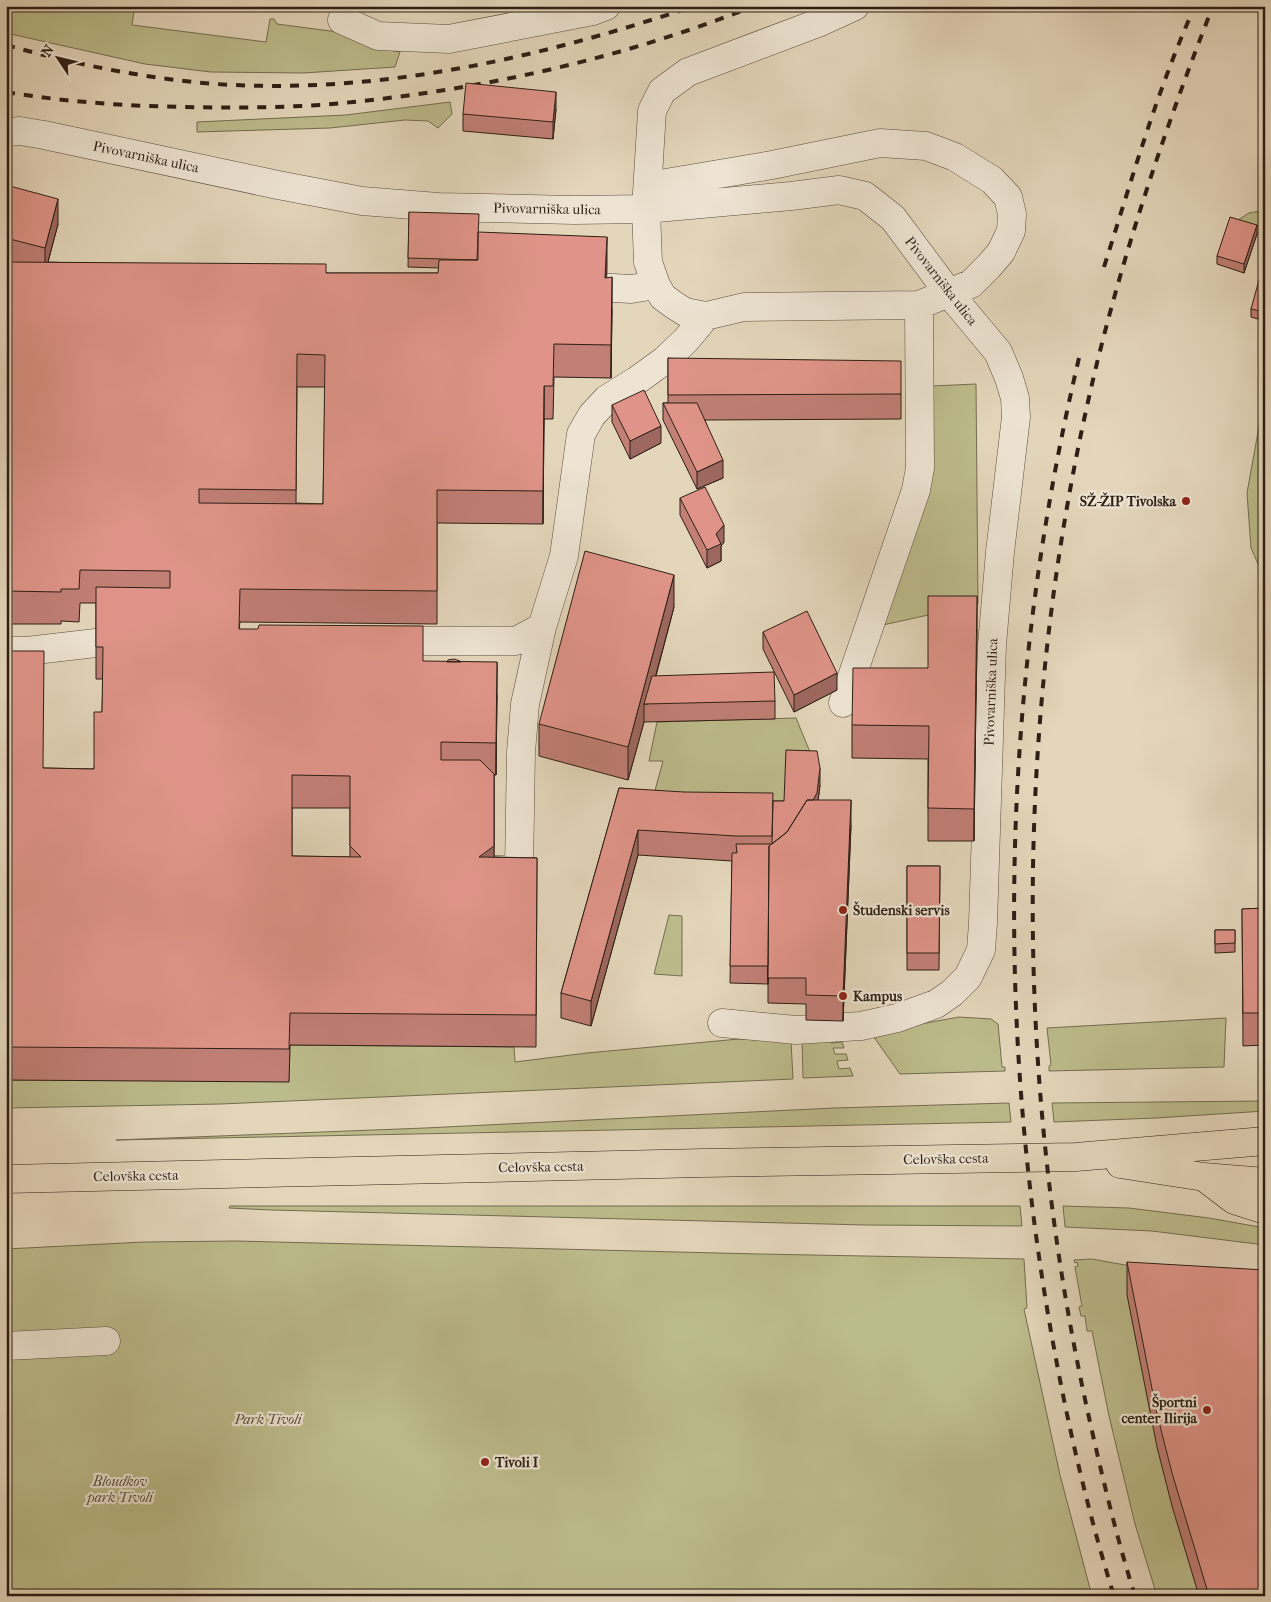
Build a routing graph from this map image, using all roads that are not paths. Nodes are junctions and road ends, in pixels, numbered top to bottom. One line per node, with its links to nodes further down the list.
1 (606, 6): 3 (street)
2 (855, 6): 5 (street)
3 (342, 20)
4 (6, 132): 5 (street, Pivovarniška ulica)
5 (647, 198): 7 (street); 8 (street, Pivovarniška ulica); 8 (street)
6 (556, 285): 7 (street)
7 (656, 285): 10 (street)
8 (948, 292): 9 (street); 17 (street, Pivovarniška ulica)
9 (919, 305): 10 (street); 15 (street)
10 (706, 316): 11 (street)
11 (542, 627): 12 (street); 16 (street)
12 (358, 641)
13 (96, 643): 14 (street)
14 (6, 651)
15 (843, 703)
16 (494, 870)
17 (722, 1022)
18 (1265, 1141): 19 (main road, Celovška cesta)
19 (1076, 1158): 20 (main road, Celovška cesta); 21 (main road, Celovška cesta)
20 (1204, 1177): 22 (main road, Celovška cesta); 23 (main road)
21 (6, 1179)
22 (1265, 1182)
23 (1265, 1210)
24 (106, 1341): 25 (street)
25 (6, 1346)

